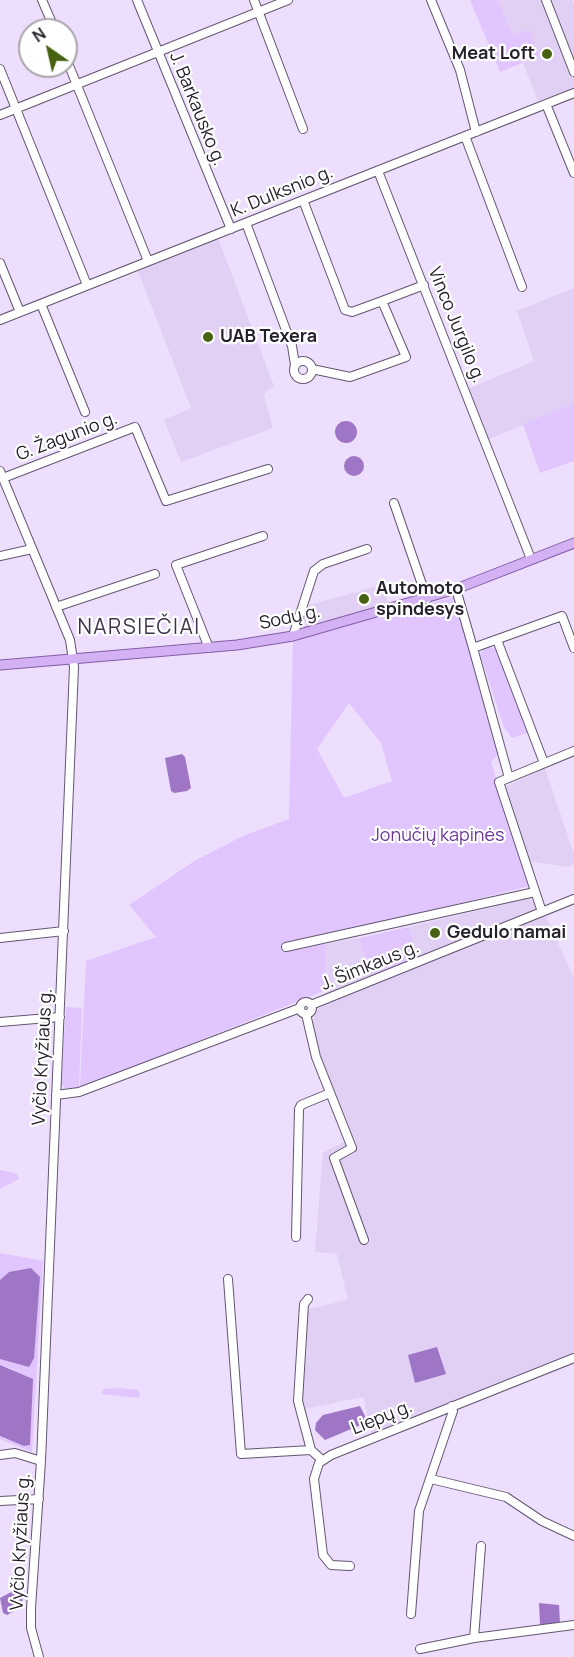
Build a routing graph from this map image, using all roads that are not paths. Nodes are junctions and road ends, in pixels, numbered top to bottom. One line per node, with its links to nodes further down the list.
1 (42, 0): 8 (street)
2 (137, 0): 9 (street, J. Barkausko g.)
3 (254, 0): 7 (street)
4 (288, 0): 7 (street)
5 (431, 0): 19 (street)
6 (546, 0): 11 (street)
7 (259, 11): 9 (street); 18 (street)
8 (50, 18)
9 (158, 52): 13 (street); 25 (street, J. Barkausko g.)
10 (0, 69): 16 (street)
11 (574, 72)
12 (74, 78): 13 (street)
13 (77, 85): 16 (street); 26 (street)
14 (574, 93): 15 (street, K. Dulksnio g.)
15 (546, 104): 19 (street, K. Dulksnio g.); 22 (street)
16 (16, 109): 17 (street); 28 (street)
17 (0, 115)
18 (303, 129)
19 (476, 132): 20 (street, K. Dulksnio g.)
20 (465, 136): 21 (street, K. Dulksnio g.); 30 (street)
21 (378, 171): 23 (street, K. Dulksnio g.); 29 (street, Vinco Jurgilo g.)
22 (574, 172)
23 (303, 200): 24 (street, K. Dulksnio g.); 31 (street)
24 (246, 223): 25 (street, K. Dulksnio g.); 35 (street)
25 (231, 229): 26 (street, K. Dulksnio g.)
26 (148, 261): 28 (street, K. Dulksnio g.)
27 (0, 263): 33 (street)
28 (87, 285): 32 (street, K. Dulksnio g.)
29 (424, 285): 31 (street); 48 (street, Vinco Jurgilo g.)
30 (522, 287)
31 (382, 301): 38 (street)
32 (40, 304): 33 (street, K. Dulksnio g.); 39 (street)
33 (20, 312): 34 (street, K. Dulksnio g.)
34 (0, 320)
35 (292, 346): 36 (street); 37 (street)
36 (305, 361): 37 (street); 38 (street)
37 (295, 365): 38 (street)
38 (312, 369)
39 (85, 412)
40 (268, 470): 41 (street, G. Žagunio g.)
41 (1, 475): 45 (street, Vyčio Kryžiaus g.)
42 (394, 503): 51 (street)
43 (263, 536): 55 (street)
44 (574, 543): 48 (main road, Sodų g.)
45 (33, 549): 47 (street); 52 (street, Vyčio Kryžiaus g.)
46 (367, 549): 53 (street)
47 (0, 556)
48 (531, 559): 50 (main road, Sodų g.)
49 (155, 574): 52 (street)
50 (456, 589): 51 (main road, Sodų g.); 56 (street)
51 (427, 599): 53 (main road, Sodų g.)
52 (57, 607): 58 (street, Vyčio Kryžiaus g.)
53 (293, 636): 55 (main road, Sodų g.)
54 (497, 640): 56 (street); 57 (street); 61 (street)
55 (209, 648): 58 (main road, Sodų g.)
56 (473, 648): 62 (street)
57 (574, 648)
58 (74, 658): 59 (main road, Sodų g.); 66 (street, Vyčio Kryžiaus g.)
59 (0, 665)
60 (574, 752): 61 (street)
61 (544, 763): 62 (street)
62 (509, 778): 63 (street)
63 (535, 892): 65 (street); 68 (street)
64 (574, 899): 65 (street, J. Šimkaus g.)
65 (542, 912): 69 (street, J. Šimkaus g.)
66 (64, 932): 67 (street); 70 (street, Vyčio Kryžiaus g.)
67 (0, 938)
68 (286, 946)
69 (303, 1011): 72 (street, J. Šimkaus g.); 73 (street)
70 (60, 1017): 71 (street); 73 (street, Vyčio Kryžiaus g.)
71 (0, 1022)
72 (330, 1093): 74 (street); 75 (street, J. Šimkaus g.)
73 (56, 1095): 83 (street, Vyčio Kryžiaus g.)
74 (296, 1237)
75 (364, 1240)
76 (228, 1279): 80 (street)
77 (308, 1299): 80 (street)
78 (574, 1358): 79 (street, Liepų g.)
79 (452, 1406): 82 (street, Liepų g.); 84 (street)
80 (311, 1450): 82 (street)
81 (0, 1455): 83 (street)
82 (322, 1460): 89 (street)
83 (41, 1461): 85 (street, Vyčio Kryžiaus g.)
84 (430, 1479): 87 (street); 90 (street)
85 (39, 1499): 86 (street); 94 (street, Vyčio Kryžiaus g.)
86 (0, 1501)
87 (574, 1536)
88 (481, 1546): 92 (street)
89 (350, 1566)
90 (411, 1614)
91 (574, 1625): 92 (street)
92 (474, 1638): 93 (street)
93 (420, 1649)
94 (39, 1657)

